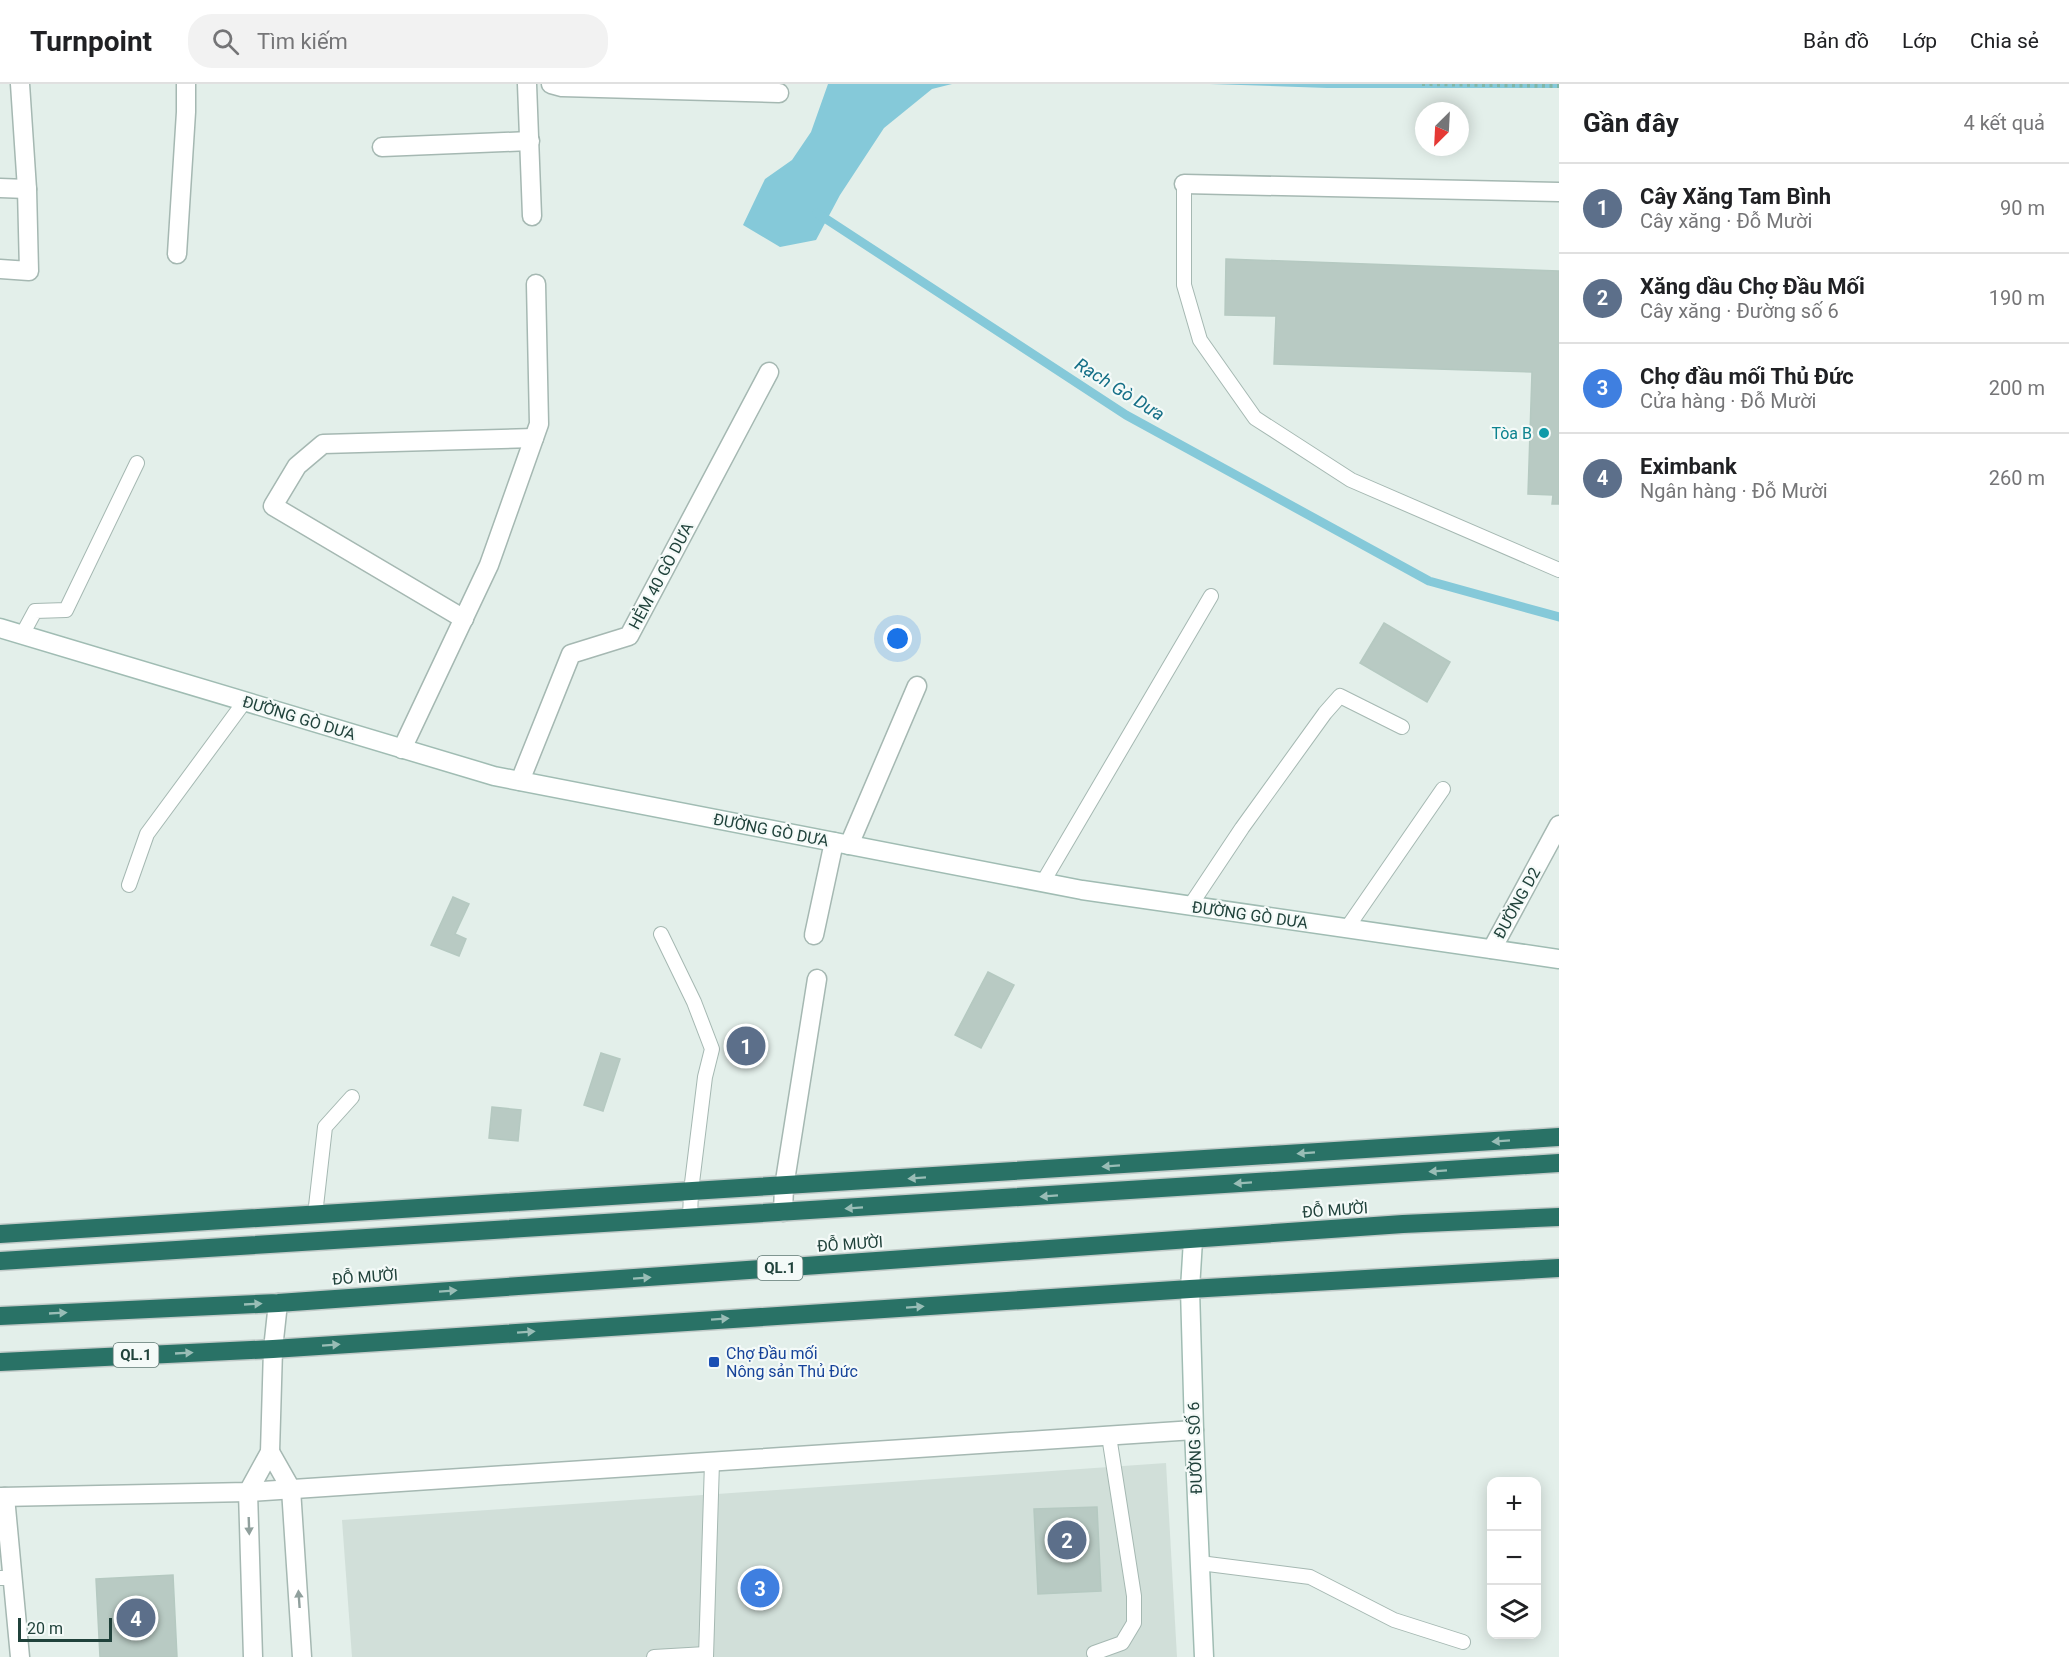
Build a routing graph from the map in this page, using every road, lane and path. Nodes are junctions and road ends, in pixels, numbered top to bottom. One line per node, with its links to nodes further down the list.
1 (20, 84): 12 (street)
2 (186, 84): 15 (street)
3 (526, 84): 8 (street)
4 (551, 84): 7 (street)
5 (1422, 84): 6 (path)
6 (1559, 86)
7 (779, 93)
8 (530, 141): 9 (street); 14 (street)
9 (382, 147)
10 (1184, 184): 13 (street); 21 (lane)
11 (0, 188): 12 (street)
12 (27, 189): 16 (street)
13 (1559, 192)
14 (532, 216)
15 (177, 254)
16 (0, 269)
17 (536, 284): 19 (street)
18 (769, 372): 30 (street, HẺM 40 GÒ DƯA)
19 (534, 438): 23 (street); 23 (street)
20 (137, 462): 25 (lane)
21 (1559, 570)
22 (1211, 596): 34 (lane)
23 (464, 619): 29 (street)
24 (0, 628): 25 (street, ĐƯỜNG GÒ DƯA)
25 (22, 635): 27 (street, ĐƯỜNG GÒ DƯA)
26 (917, 686): 33 (street)
27 (245, 701): 29 (street, ĐƯỜNG GÒ DƯA); 35 (lane)
28 (1402, 727): 36 (lane)
29 (402, 749): 30 (street, ĐƯỜNG GÒ DƯA)
30 (520, 781): 33 (street, ĐƯỜNG GÒ DƯA)
31 (1443, 789): 37 (lane)
32 (1559, 825): 40 (street, ĐƯỜNG D2)
33 (841, 843): 34 (street, ĐƯỜNG GÒ DƯA); 39 (street)
34 (1043, 882): 36 (street, ĐƯỜNG GÒ DƯA)
35 (129, 885)
36 (1190, 906): 37 (street, ĐƯỜNG GÒ DƯA)
37 (1347, 928): 40 (street, ĐƯỜNG GÒ DƯA)
38 (661, 934): 47 (lane)
39 (814, 935)
40 (1492, 949): 41 (street, ĐƯỜNG GÒ DƯA)
41 (1559, 959)
42 (817, 980): 46 (street)
43 (352, 1097): 49 (lane)
44 (1559, 1137): 46 (highway, one-way to 46)
45 (1559, 1163): 48 (highway, ĐỖ MƯỜI, one-way to 48)
46 (784, 1187): 47 (highway); 48 (street)
47 (691, 1191): 49 (highway); 51 (lane)
48 (783, 1212): 51 (highway, ĐỖ MƯỜI)
49 (315, 1215): 52 (highway)
50 (1559, 1217): 53 (highway, ĐỖ MƯỜI / QL.1)
51 (690, 1218): 54 (highway, ĐỖ MƯỜI)
52 (0, 1234)
53 (1193, 1240): 56 (street, ĐƯỜNG SỐ 6); 57 (highway, ĐỖ MƯỜI / QL.1, one-way to 53)
54 (0, 1261)
55 (1559, 1268): 56 (highway, QL.1)
56 (1190, 1288): 59 (highway, QL.1, one-way to 56); 61 (street, ĐƯỜNG SỐ 6)
57 (278, 1303): 58 (highway, ĐỖ MƯỜI / QL.1, one-way to 57); 59 (street)
58 (0, 1316)
59 (273, 1349): 60 (highway, QL.1, one-way to 59); 63 (street)
60 (0, 1362)
61 (1194, 1430): 62 (street); 68 (street, ĐƯỜNG SỐ 6)
62 (1109, 1436): 64 (street); 71 (lane)
63 (270, 1452): 65 (street); 66 (street)
64 (712, 1462): 65 (street); 72 (lane)
65 (291, 1489): 66 (street); 75 (street, one-way to 65)
66 (248, 1492): 67 (street); 74 (street, one-way to 74)
67 (2, 1497): 69 (street)
68 (1200, 1563): 70 (lane); 77 (street, ĐƯỜNG SỐ 6)
69 (6, 1578): 73 (street)
70 (1463, 1642)
71 (1094, 1653)
72 (706, 1656): 76 (lane)
73 (20, 1657)
74 (253, 1657)
75 (302, 1657)
76 (654, 1657)
77 (1204, 1657)

